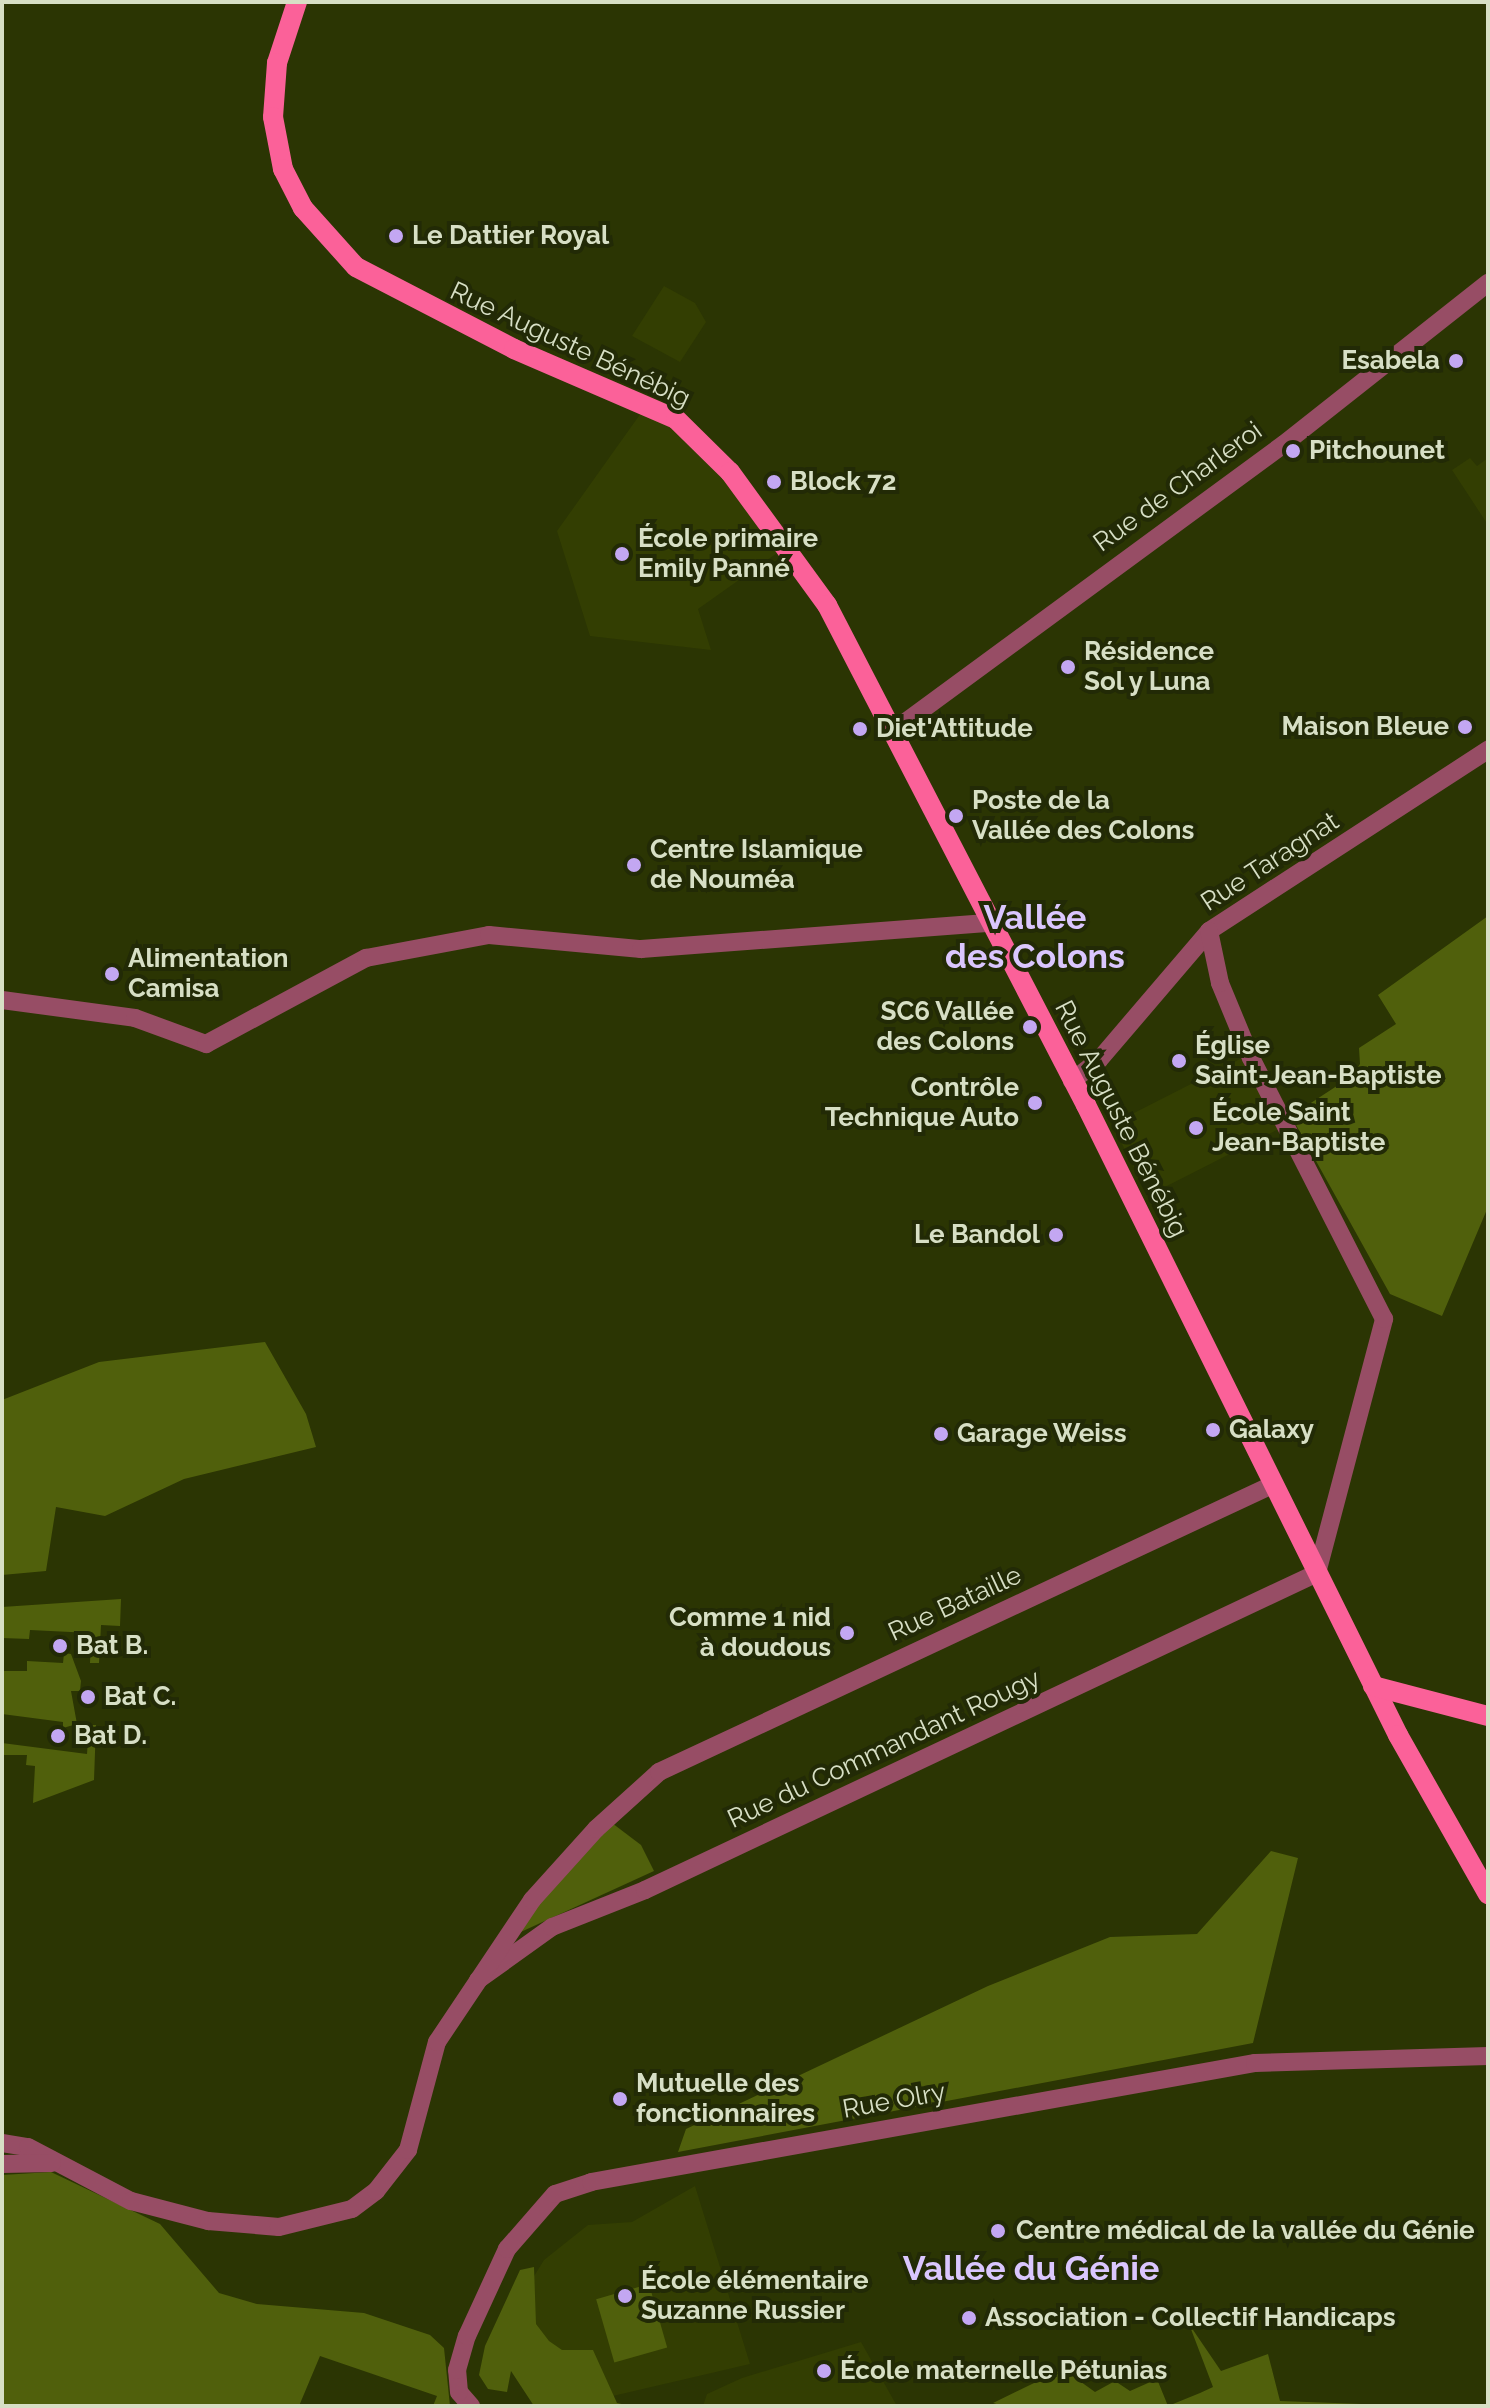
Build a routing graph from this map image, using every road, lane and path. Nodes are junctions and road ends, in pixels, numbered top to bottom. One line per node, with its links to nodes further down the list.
1 (297, 2): 3 (main road, Rue Auguste Bénébig)
2 (1488, 283): 3 (street, Rue de Charleroi)
3 (896, 729): 5 (main road, Rue Auguste Bénébig)
4 (1488, 750): 6 (street, Rue Taragnat)
5 (990, 923): 7 (street); 8 (main road, Rue Auguste Bénébig)
6 (1209, 931): 8 (street, Rue Taragnat); 10 (street)
7 (2, 1000)
8 (1072, 1081): 9 (main road, Rue Auguste Bénébig)
9 (1274, 1484): 10 (main road, Rue Auguste Bénébig); 16 (street, Rue Bataille)
10 (1317, 1573): 11 (main road, Rue Auguste Bénébig); 16 (street, Rue du Commandant Rougy)
11 (1373, 1686): 12 (main road); 14 (main road, Rue Auguste Bénébig)
12 (1420, 1701): 13 (main road); 14 (main road)
13 (1488, 1716)
14 (1398, 1735): 15 (main road, Rue Auguste Bénébig)
15 (1488, 1894)
16 (478, 1980): 20 (street, Rue Bataille)
17 (1488, 2056): 21 (street, Rue Olry)
18 (2, 2143): 20 (street, Rue Bataille)
19 (2, 2164): 20 (street)
20 (63, 2164)
21 (471, 2406)

